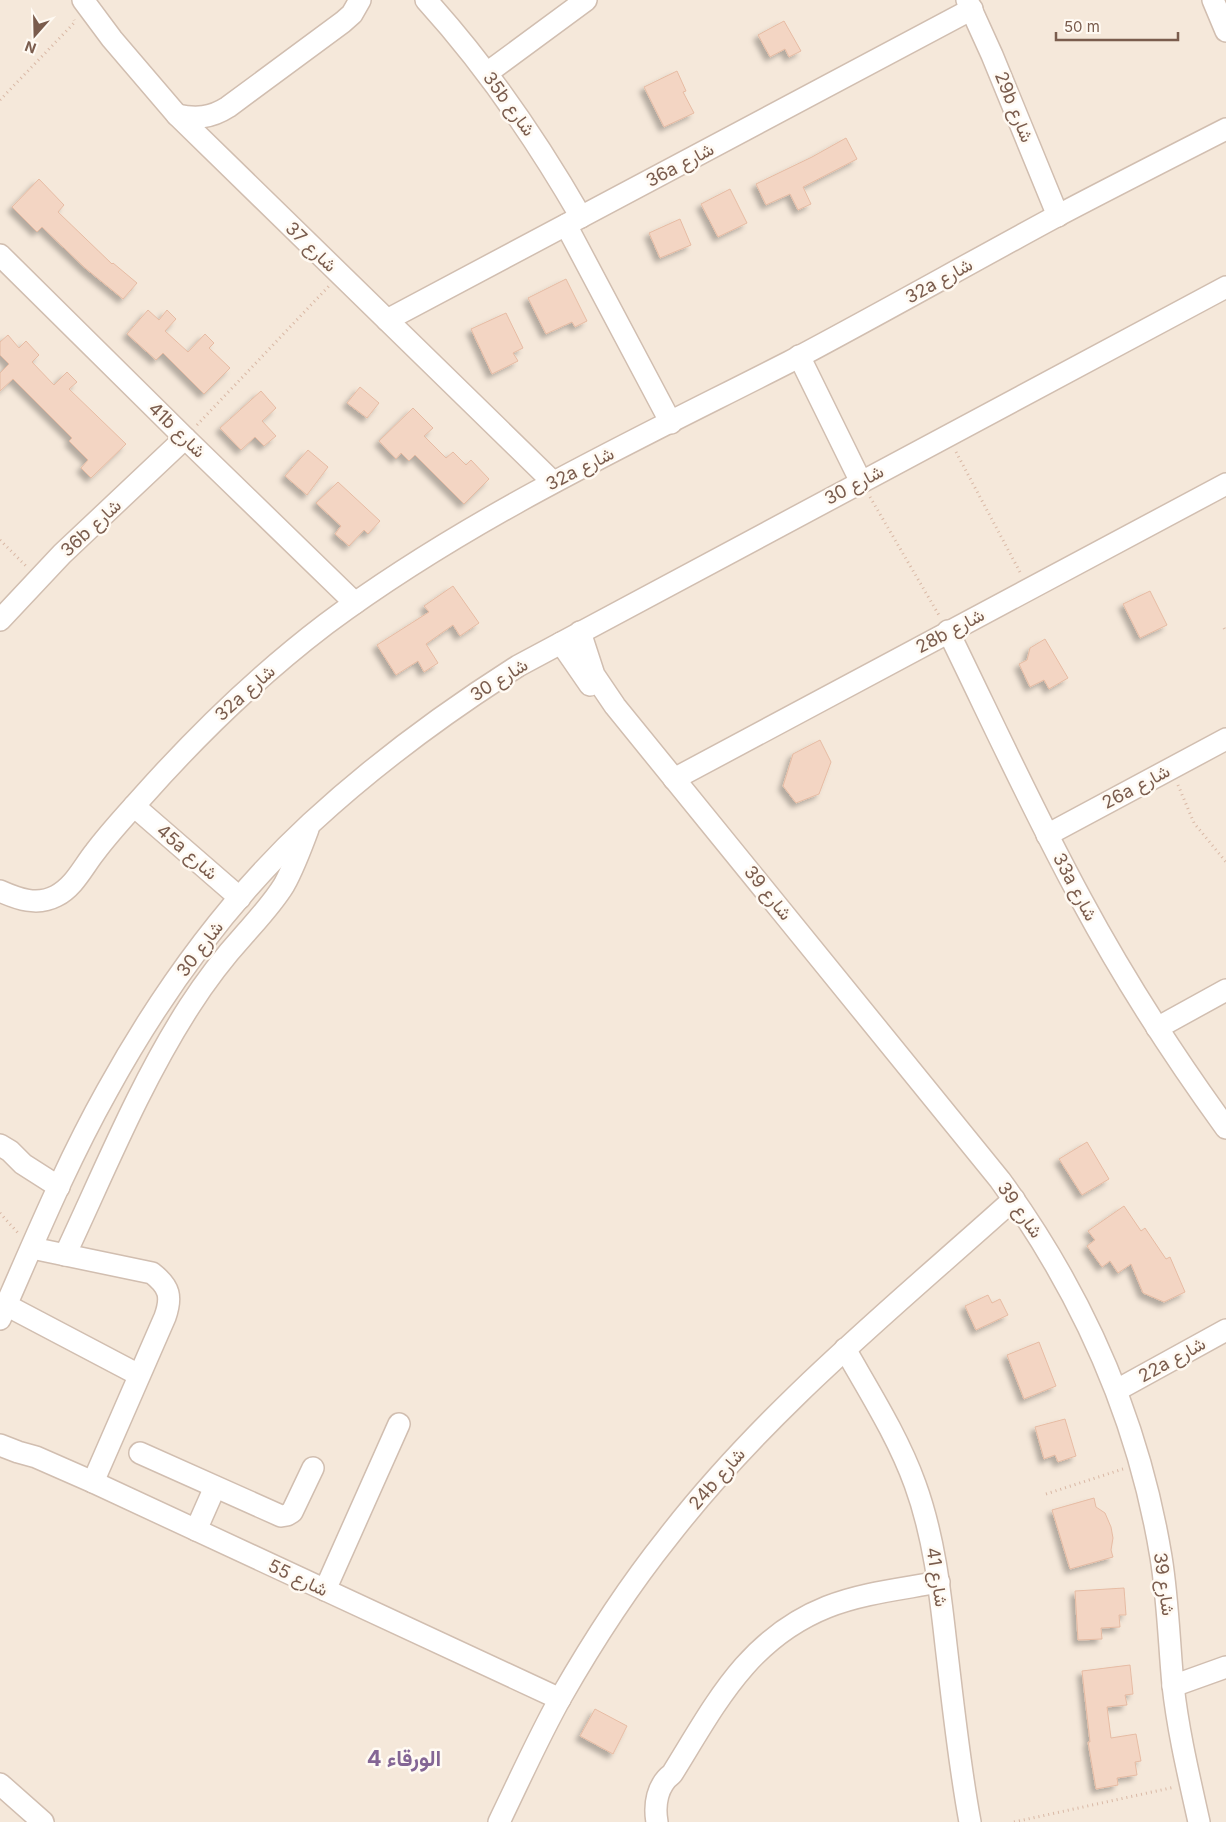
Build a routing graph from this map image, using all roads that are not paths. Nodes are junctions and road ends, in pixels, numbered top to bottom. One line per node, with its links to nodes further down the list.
1 (360, 0): 9 (street)
2 (426, 0): 8 (street, 35b شارع)
3 (586, 0): 8 (street)
4 (1214, 0): 7 (street)
5 (970, 5): 11 (street, 29b شارع); 12 (street, 36a شارع)
6 (77, 8): 9 (street, شارع 37)
7 (1226, 30)
8 (487, 72): 12 (street, 35b شارع)
9 (177, 115): 15 (street, شارع 37)
10 (1226, 129): 11 (street, 32a شارع)
11 (1058, 216): 16 (street, 32a شارع)
12 (574, 221): 15 (street, 36a شارع); 17 (street, 35b شارع)
13 (0, 255): 18 (street, 41b شارع)
14 (1226, 287): 20 (street, شارع 30)
15 (387, 320): 19 (street, شارع 37)
16 (799, 356): 17 (street, 32a شارع); 20 (street)
17 (671, 423): 19 (street, 32a شارع)
18 (184, 438): 22 (street, 41b شارع); 23 (street, 36b شارع)
19 (554, 482): 22 (street, 32a شارع)
20 (861, 482): 24 (street, شارع 30)
21 (1226, 484): 25 (street, 28b شارع)
22 (355, 603): 30 (street, 32a شارع)
23 (0, 620)
24 (580, 632): 26 (street, شارع 30); 27 (street, شارع 39)
25 (948, 632): 29 (street, 28b شارع); 32 (street, 33a شارع)
26 (561, 643): 27 (street, شارع 39); 31 (street, شارع 30)
27 (615, 706): 29 (street, شارع 39)
28 (1226, 738): 32 (street, 26a شارع)
29 (674, 778): 40 (street, شارع 39)
30 (134, 806): 33 (street, 32a شارع); 34 (street, 45a شارع)
31 (310, 824): 34 (street, شارع 30); 42 (street)
32 (1047, 835): 36 (street, 33a شارع)
33 (5, 893)
34 (240, 898): 39 (street, شارع 30)
35 (1226, 990): 36 (street)
36 (1157, 1028): 37 (street, 33a شارع)
37 (1226, 1128)
38 (5, 1148): 39 (street)
39 (62, 1181): 41 (street, شارع 30)
40 (1014, 1199): 45 (street, 24b شارع); 47 (street, شارع 39)
41 (32, 1248): 42 (street); 43 (street, شارع 30)
42 (65, 1255): 46 (street)
43 (3, 1312): 46 (street)
44 (1226, 1330): 47 (street, 22a شارع)
45 (845, 1349): 57 (street, شارع 41); 61 (street, 24b شارع)
46 (140, 1375): 54 (street)
47 (1117, 1390): 60 (street, شارع 39)
48 (399, 1424): 58 (street)
49 (0, 1436): 52 (street, شارع 55)
50 (0, 1445): 52 (street, شارع 55)
51 (140, 1453): 55 (street)
52 (36, 1457): 54 (street, شارع 55)
53 (313, 1468): 55 (street)
54 (93, 1482): 56 (street, شارع 55)
55 (215, 1487): 56 (street)
56 (196, 1530): 58 (street, شارع 55)
57 (939, 1582): 62 (street); 68 (street, شارع 41)
58 (325, 1590): 61 (street, شارع 55)
59 (1226, 1667): 60 (street)
60 (1173, 1686): 69 (street, شارع 39)
61 (560, 1699): 65 (street, 24b شارع)
62 (672, 1774): 66 (street); 67 (street)
63 (0, 1784): 64 (street)
64 (43, 1822)
65 (499, 1822)
66 (657, 1822)
67 (666, 1822)
68 (970, 1822)
69 (1199, 1822)

